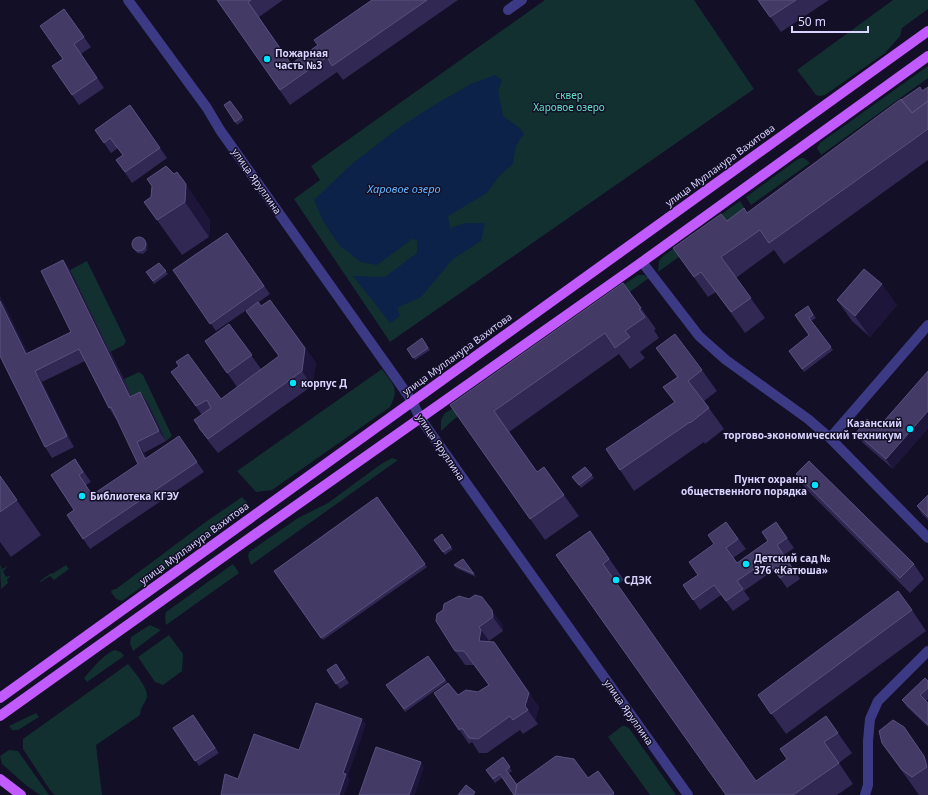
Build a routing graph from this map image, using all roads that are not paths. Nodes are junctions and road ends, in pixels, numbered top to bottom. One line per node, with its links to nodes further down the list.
1 (128, 0): 8 (street, улица Яруллина)
2 (522, 0): 3 (street)
3 (508, 10)
4 (928, 31): 8 (main road, улица Мулланура Вахитова)
5 (928, 56): 6 (main road)
6 (642, 262): 9 (main road); 10 (street)
7 (928, 325): 10 (street)
8 (412, 401): 9 (street, улица Яруллина); 13 (main road, улица Мулланура Вахитова)
9 (420, 418): 14 (main road); 17 (street, улица Яруллина)
10 (830, 438): 11 (street)
11 (928, 538)
12 (928, 651): 18 (street)
13 (0, 698)
14 (0, 716)
15 (0, 779): 16 (main road)
16 (21, 795)
17 (688, 795)
18 (865, 795)

